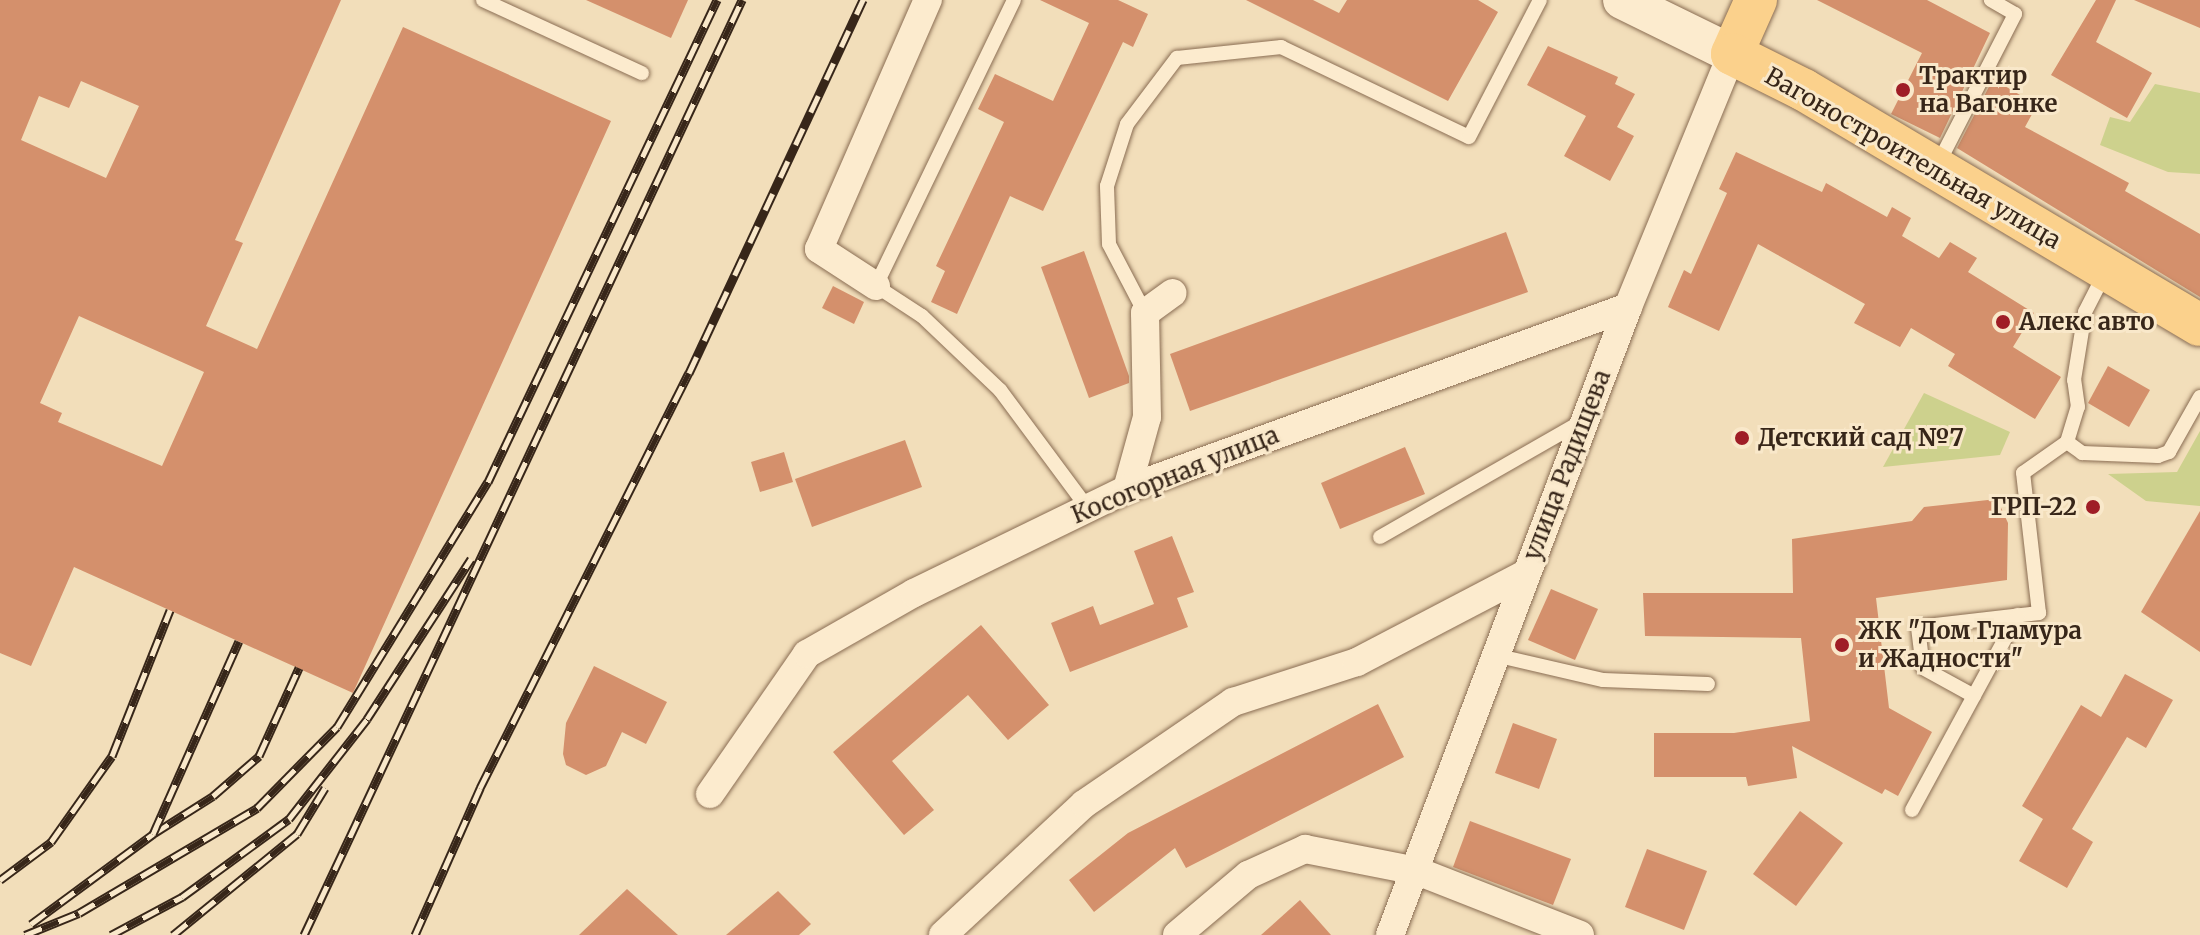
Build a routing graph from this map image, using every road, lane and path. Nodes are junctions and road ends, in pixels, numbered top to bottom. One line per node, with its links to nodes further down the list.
1 (483, 0): 9 (lane)
2 (928, 0): 12 (street)
3 (1014, 0): 12 (lane)
4 (1540, 0): 15 (lane)
5 (1622, 0): 8 (main road, Вагоностроительная улица)
6 (1756, 0): 8 (main road, улица Радищева)
7 (1991, 0): 10 (lane)
8 (1732, 54): 10 (main road, Вагоностроительная улица); 14 (street, улица Радищева)
9 (642, 73)
10 (1935, 170): 11 (main road, Вагоностроительная улица)
11 (2106, 270): 16 (main road, Вагоностроительная улица); 19 (lane)
12 (876, 286): 21 (lane)
13 (1173, 293): 15 (street)
14 (1628, 307): 18 (street, улица Радищева); 20 (street, Косогорная улица)
15 (1145, 313): 20 (street)
16 (2200, 325)
17 (2200, 397): 19 (lane)
18 (1585, 419): 22 (lane); 23 (street, улица Радищева)
19 (2067, 442): 24 (lane)
20 (1127, 489): 21 (street, Косогорная улица)
21 (1087, 507): 28 (street, Косогорная улица)
22 (1380, 537)
23 (1525, 574): 25 (street, улица Радищева); 31 (street)
24 (2018, 615): 27 (lane); 27 (lane)
25 (1499, 656): 26 (lane); 30 (street, улица Радищева)
26 (1708, 684)
27 (1974, 696): 29 (lane)
28 (710, 794)
29 (1912, 810)
30 (1417, 871): 32 (street); 33 (street, улица Радищева); 34 (street)
31 (943, 935)
32 (1177, 935)
33 (1390, 935)
34 (1580, 935)

